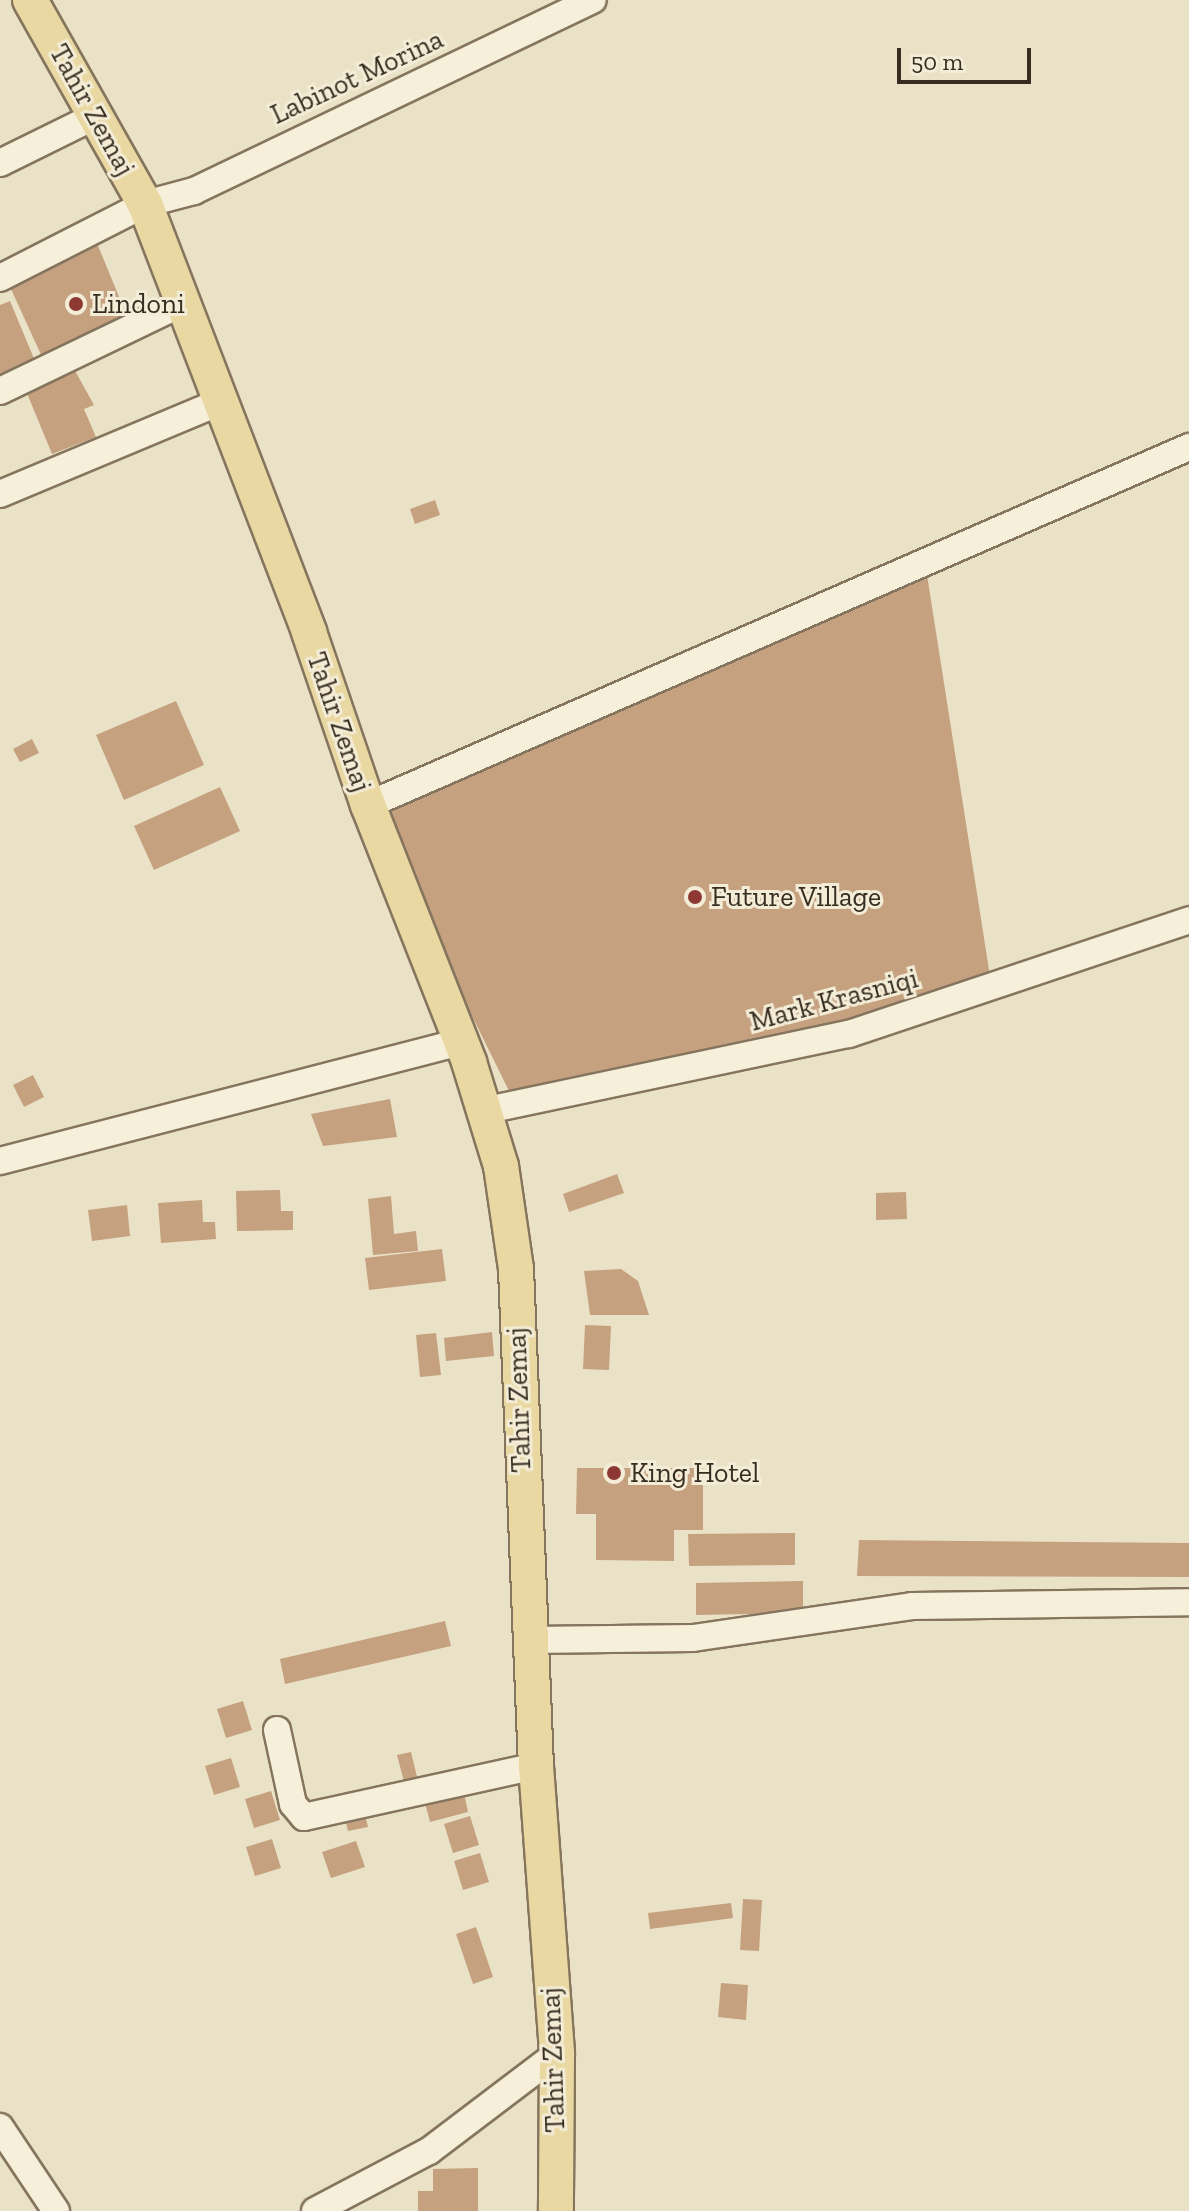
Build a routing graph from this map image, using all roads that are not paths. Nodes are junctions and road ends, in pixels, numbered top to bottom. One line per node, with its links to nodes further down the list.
1 (30, 0): 3 (main road, Tahir Zemaj)
2 (593, 0): 5 (street, Labinot Morina)
3 (95, 116): 4 (street); 5 (main road, Tahir Zemaj)
4 (0, 163)
5 (145, 204): 6 (street, Labinot Morina); 7 (main road, Tahir Zemaj)
6 (0, 278)
7 (185, 302): 8 (street); 9 (main road, Tahir Zemaj)
8 (0, 391)
9 (222, 401): 11 (street); 12 (main road, Tahir Zemaj)
10 (1189, 447): 12 (street)
11 (0, 494)
12 (368, 805): 14 (main road, Tahir Zemaj)
13 (1189, 920): 15 (street, Mark Krasniqi)
14 (461, 1042): 15 (main road, Tahir Zemaj); 16 (street)
15 (487, 1110): 18 (main road, Tahir Zemaj)
16 (0, 1161)
17 (1189, 1602): 18 (street)
18 (530, 1640): 20 (main road, Tahir Zemaj)
19 (277, 1730): 20 (street)
20 (536, 1766): 21 (main road, Tahir Zemaj)
21 (557, 2054): 24 (street); 25 (main road, Tahir Zemaj)
22 (0, 2127): 23 (street)
23 (56, 2211)
24 (315, 2211)
25 (556, 2211)

